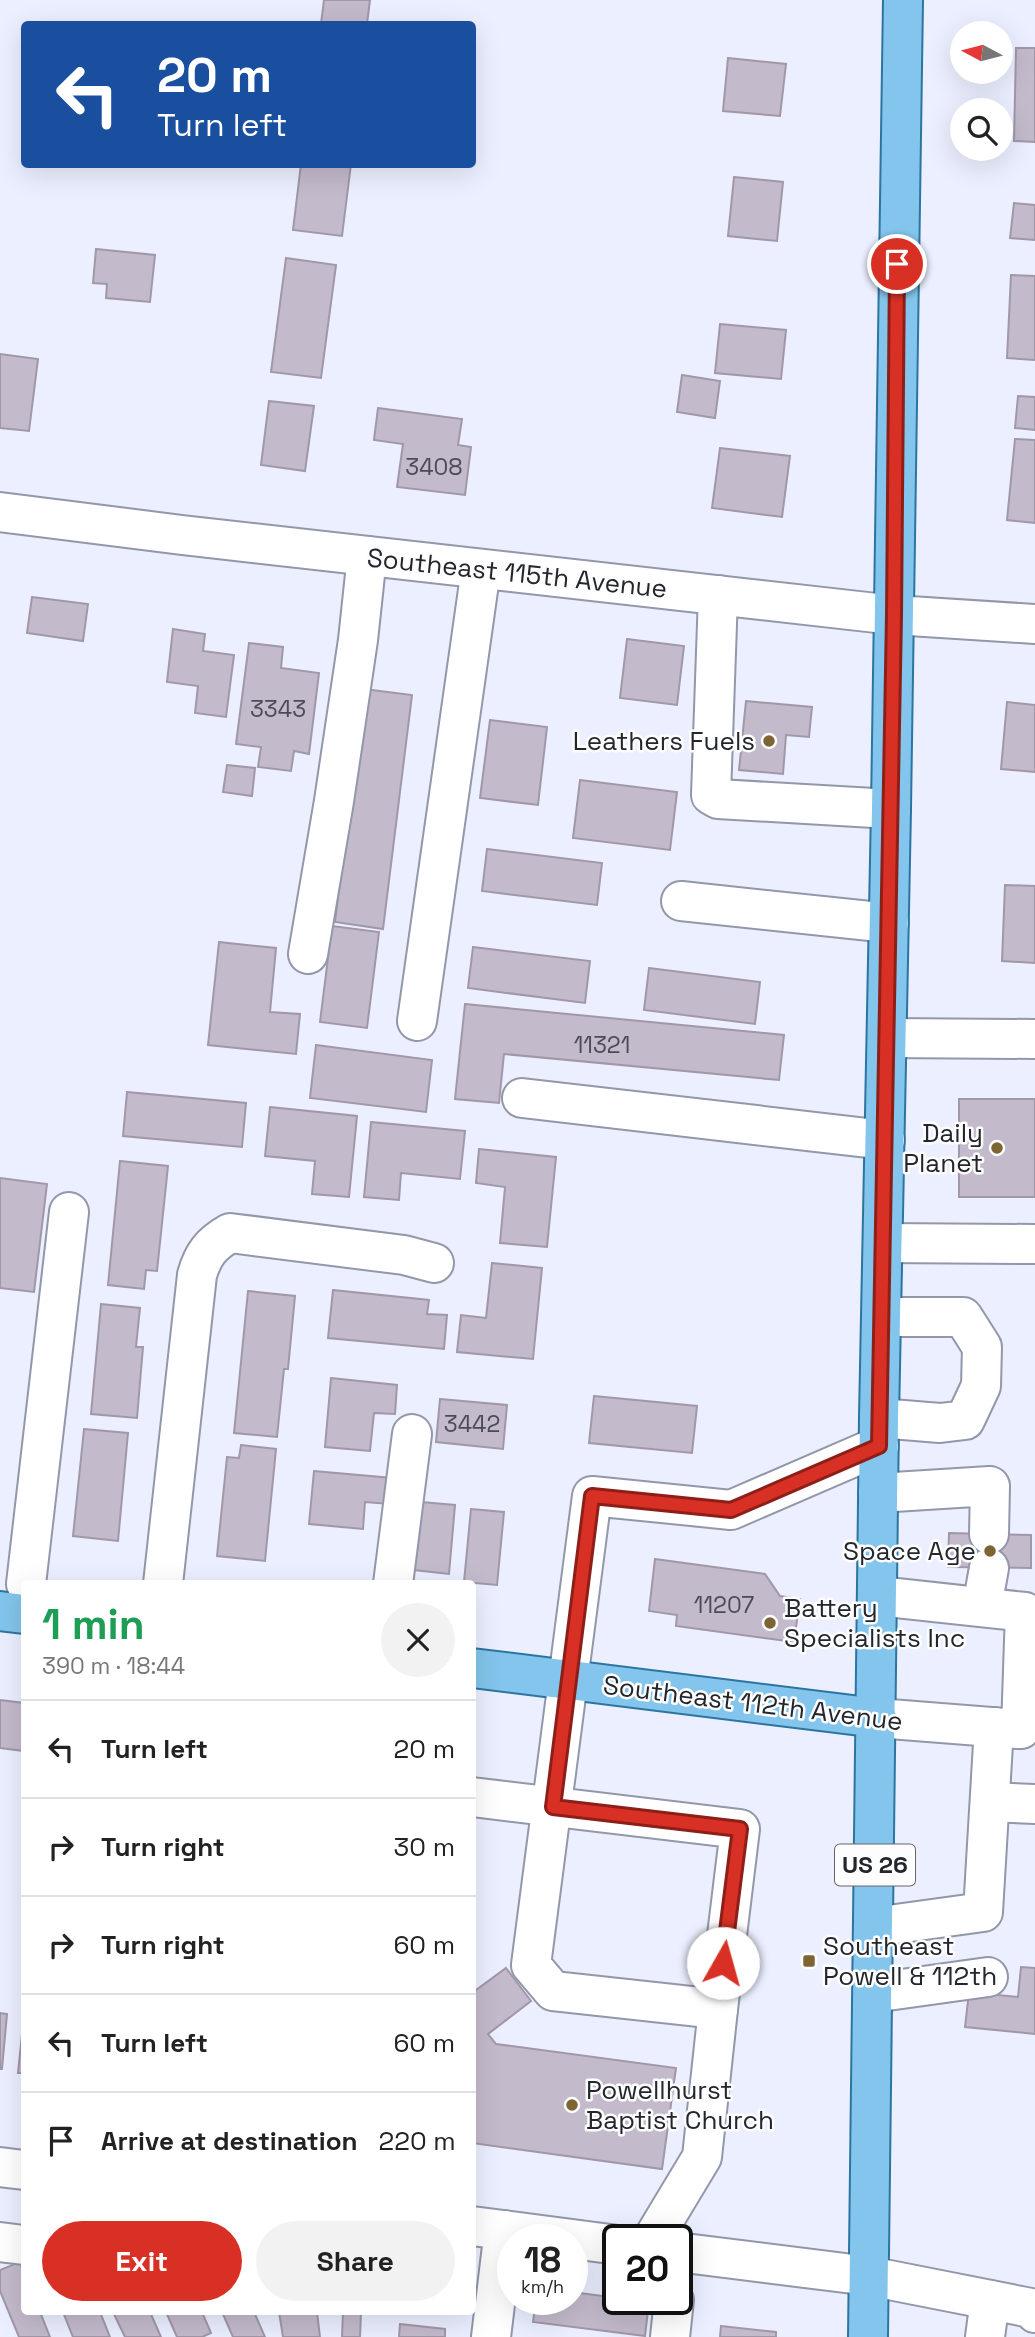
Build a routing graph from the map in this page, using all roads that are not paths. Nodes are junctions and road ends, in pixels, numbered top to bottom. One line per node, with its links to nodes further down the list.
1 (902, 0): 6 (main road, US 26)
2 (0, 512): 3 (street, Southeast 115th Avenue)
3 (367, 556): 4 (street, Southeast 115th Avenue); 11 (street)
4 (481, 569): 5 (street, Southeast 115th Avenue); 12 (street)
5 (718, 595): 6 (street, Southeast 115th Avenue); 8 (street)
6 (894, 615): 7 (street, Southeast 115th Avenue); 8 (main road, US 26)
7 (1035, 624)
8 (891, 809): 10 (main road, US 26)
9 (681, 901): 10 (street)
10 (889, 923): 13 (main road, US 26)
11 (308, 954)
12 (417, 1021)
13 (887, 1038): 14 (street); 16 (main road, US 26)
14 (1035, 1039)
15 (522, 1098): 16 (street)
16 (885, 1140): 18 (main road, US 26)
17 (69, 1212): 25 (street)
18 (883, 1243): 19 (street); 21 (main road, US 26)
19 (1035, 1244)
20 (434, 1263): 26 (street)
21 (881, 1317): 22 (main road, US 26); 22 (street)
22 (879, 1432): 24 (main road, US 26); 31 (street)
23 (412, 1433): 27 (street)
24 (878, 1493): 28 (main road, US 26); 29 (street)
25 (23, 1580)
26 (163, 1580)
27 (394, 1580)
28 (878, 1596): 29 (street); 32 (main road, US 26)
29 (982, 1607): 33 (street)
30 (476, 1669): 31 (main road, Southeast 112th Avenue)
31 (569, 1681): 32 (main road, Southeast 112th Avenue); 37 (street)
32 (877, 1718): 33 (street, Southeast 112th Avenue); 38 (main road, US 26)
33 (1017, 1729): 35 (street)
34 (476, 1797): 37 (street)
35 (990, 1802): 36 (street); 38 (street)
36 (1035, 1804)
37 (553, 1807): 41 (street); 41 (street)
38 (874, 1927): 40 (main road, US 26)
39 (988, 1977): 40 (street)
40 (873, 1993): 50 (main road, US 26)
41 (718, 2009): 44 (street)
42 (0, 2167): 43 (street)
43 (21, 2170)
44 (662, 2224)
45 (488, 2228): 47 (street); 54 (street)
46 (0, 2242): 48 (street)
47 (602, 2243)
48 (21, 2245)
49 (693, 2254): 50 (street)
50 (869, 2276): 51 (street); 56 (main road, US 26)
51 (990, 2300): 52 (street); 57 (street)
52 (1035, 2313)
53 (672, 2315): 55 (street)
54 (491, 2337)
55 (670, 2337)
56 (868, 2337)
57 (985, 2337)

